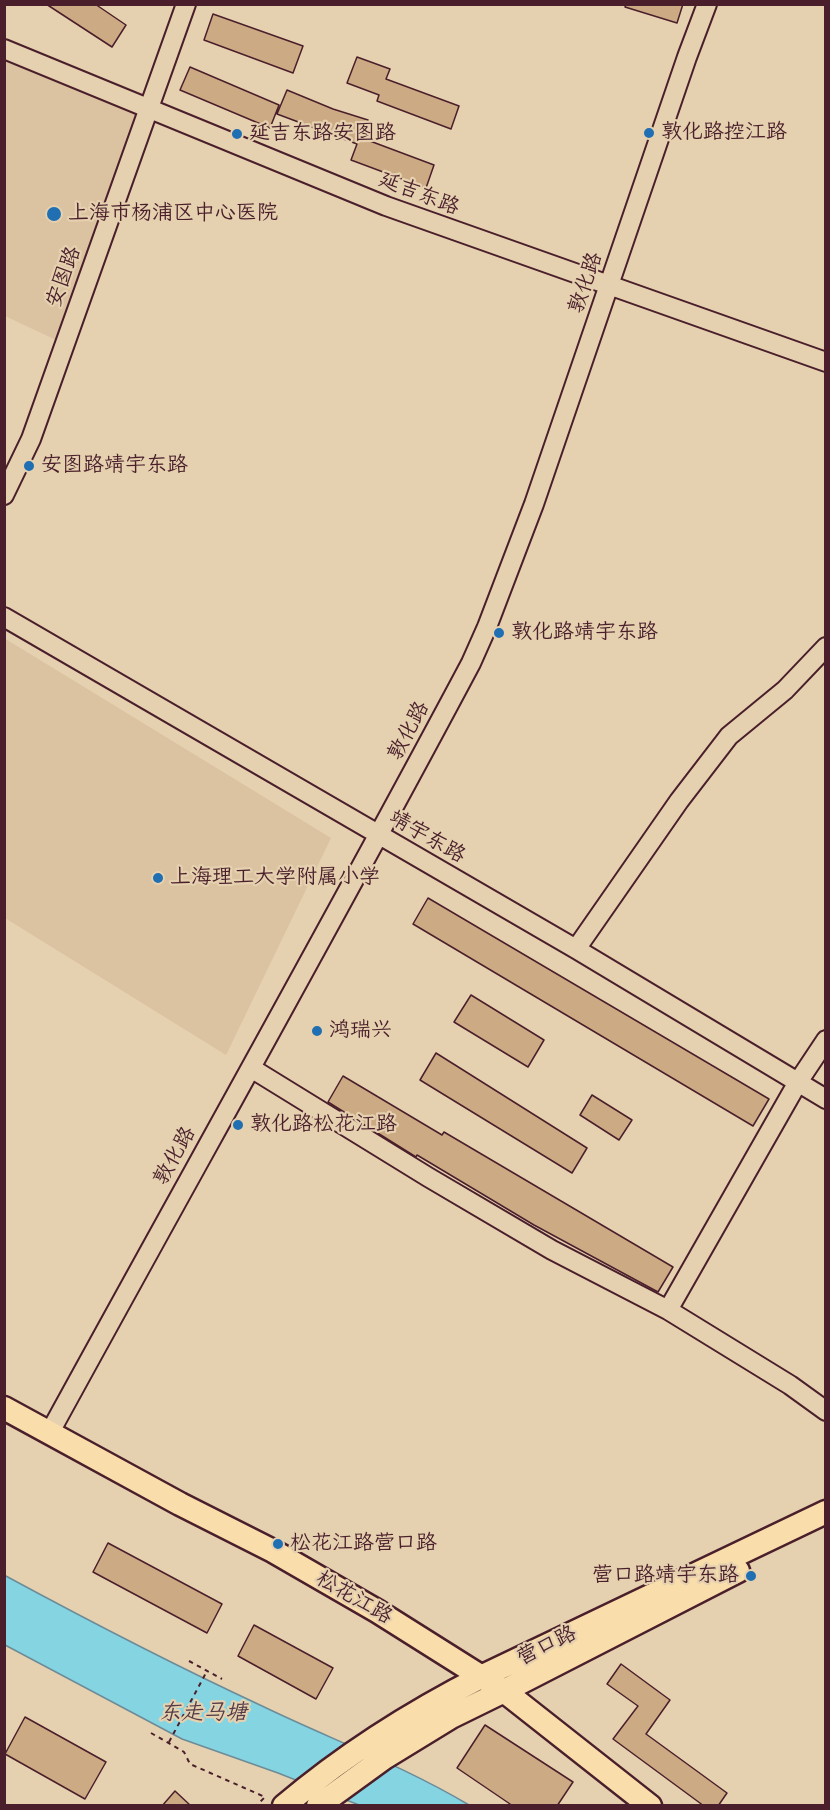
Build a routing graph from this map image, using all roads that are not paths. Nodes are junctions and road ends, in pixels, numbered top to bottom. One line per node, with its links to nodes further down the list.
1 (186, 4): 4 (street, 安图路)
2 (707, 4): 5 (street, 敦化路)
3 (4, 49): 4 (street, 延吉东路)
4 (149, 108): 5 (street, 延吉东路); 7 (street, 安图路)
5 (610, 285): 6 (street, 延吉东路); 10 (street, 敦化路)
6 (825, 362)
7 (4, 495)
8 (4, 617): 10 (street, 靖宇东路)
9 (825, 647): 11 (street)
10 (379, 836): 11 (street, 靖宇东路); 13 (street, 敦化路)
11 (576, 950): 14 (street, 靖宇东路)
12 (825, 1040): 14 (street)
13 (251, 1068): 16 (street); 19 (street, 敦化路)
14 (798, 1082): 15 (street, 靖宇东路); 16 (street)
15 (825, 1099)
16 (668, 1310): 18 (street)
17 (4, 1408): 19 (main road, 松花江路)
18 (825, 1411)
19 (50, 1432): 22 (main road, 松花江路)
20 (825, 1512): 22 (main road, 营口路)
21 (825, 1529): 23 (main road, 营口路)
22 (483, 1676): 23 (main road, 松花江路); 24 (main road, 营口路)
23 (504, 1691): 24 (main road, 营口路); 26 (main road, 松花江路)
24 (317, 1796): 25 (main road, 营口路)
25 (284, 1806)
26 (650, 1806)

